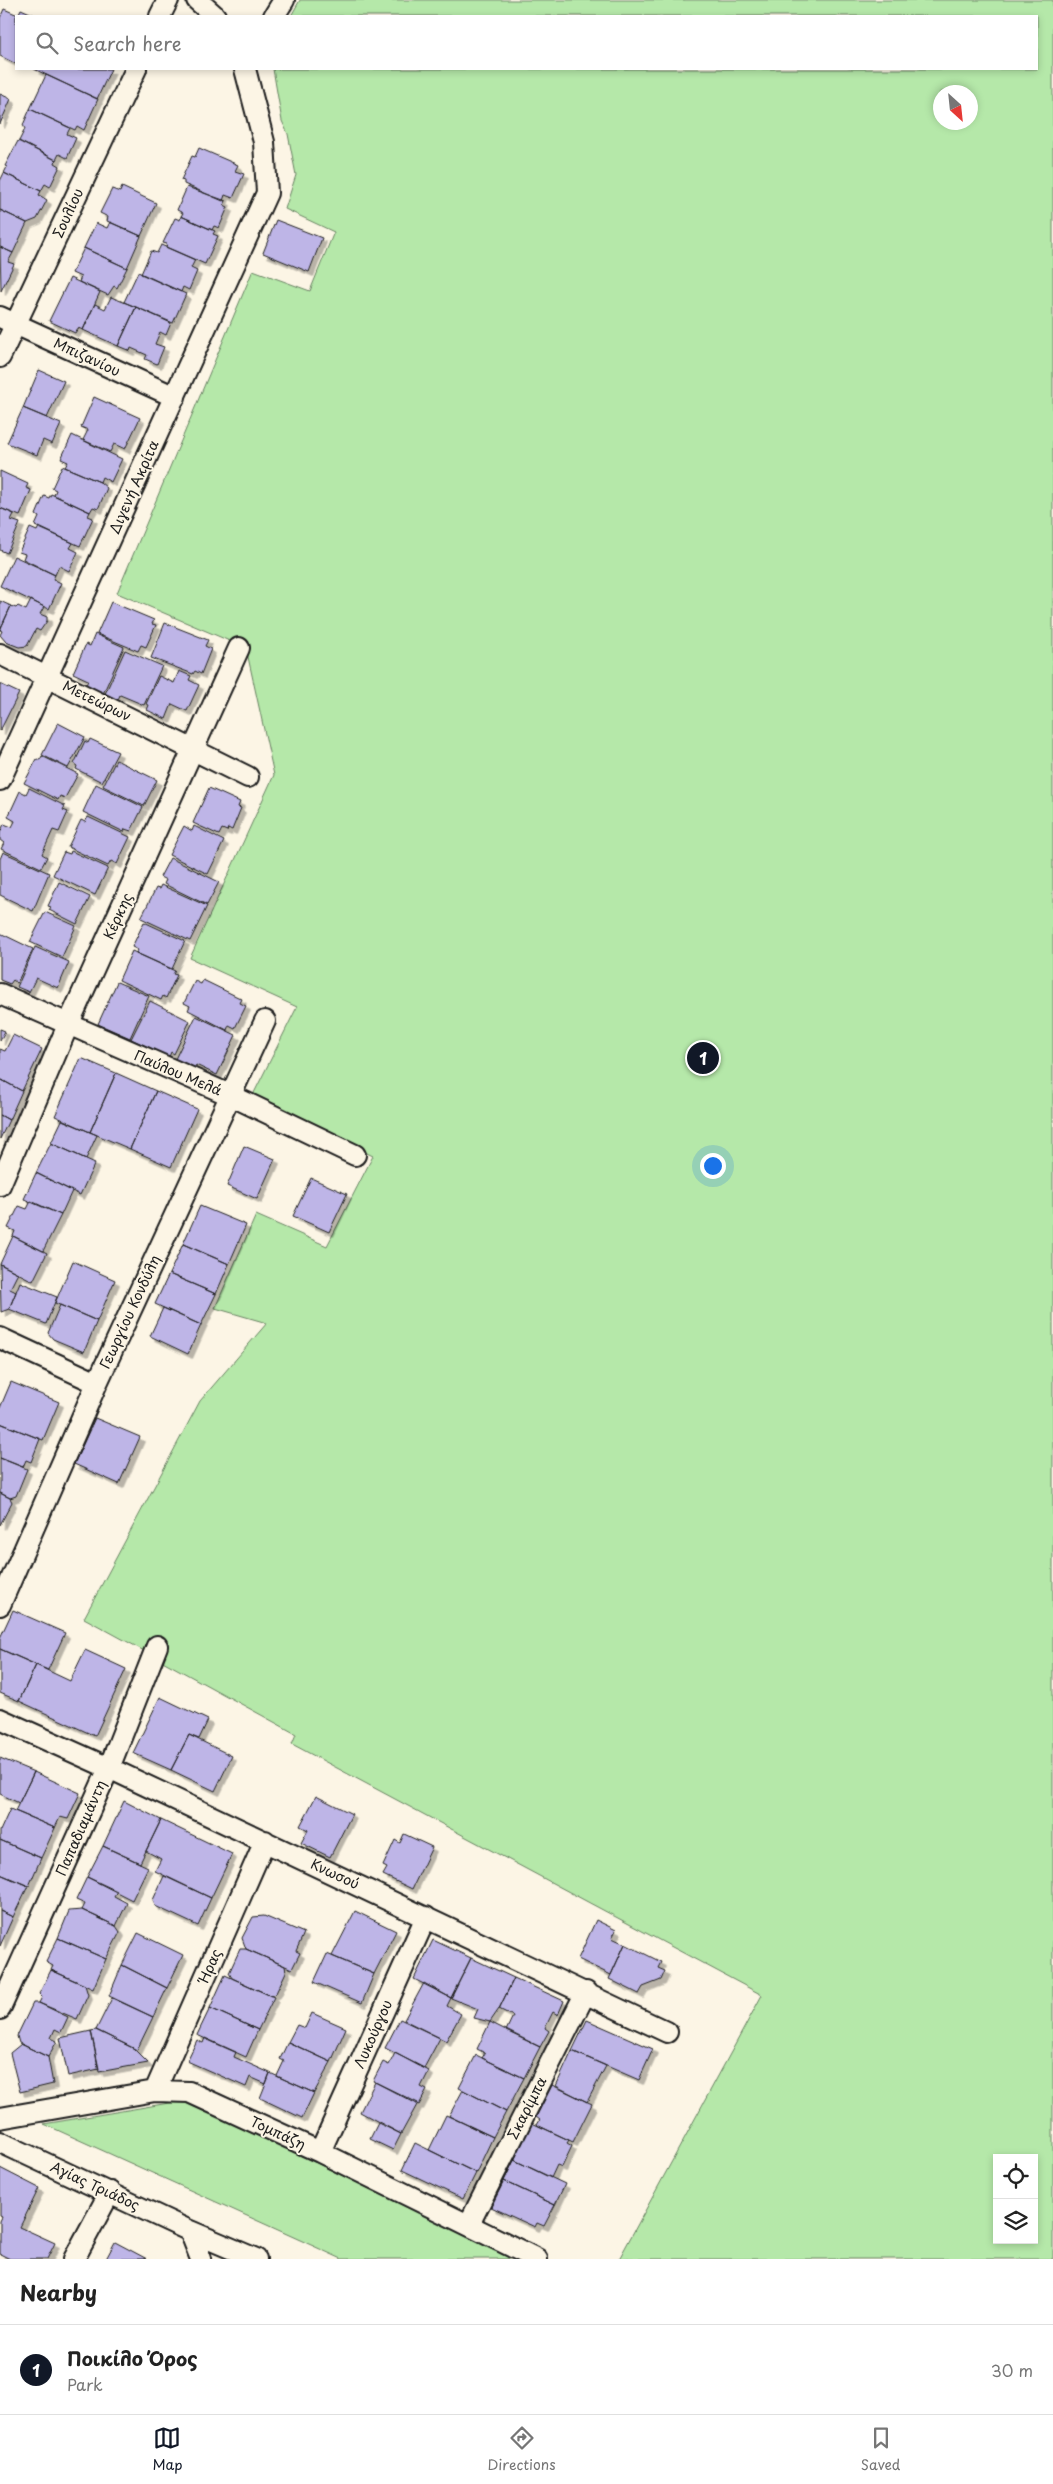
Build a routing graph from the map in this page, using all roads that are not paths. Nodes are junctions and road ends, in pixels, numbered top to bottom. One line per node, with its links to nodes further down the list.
1 (168, 0): 4 (street)
2 (197, 0): 5 (street)
3 (284, 0): 6 (street)
4 (160, 15)
5 (214, 15)
6 (275, 15)
7 (135, 70): 9 (street, Σουλίου)
8 (245, 70): 11 (street, Διγενή Ακρίτα)
9 (8, 320): 10 (street, Σουλίου); 11 (street, Μπιζανίου)
10 (0, 357)
11 (175, 397): 14 (street, Διγενή Ακρίτα)
12 (239, 648): 15 (street, Κέρκης)
13 (0, 654): 14 (street, Μετεώρων)
14 (48, 677): 15 (street, Μετεώρων); 17 (street, Διγενή Ακρίτα)
15 (195, 749): 16 (street, Μετεώρων); 20 (street, Κέρκης)
16 (248, 777)
17 (0, 780)
18 (0, 994): 20 (street, Παύλου Μελά)
19 (265, 1021): 21 (street, Γεωργίου Κονδύλη)
20 (68, 1025): 21 (street, Παύλου Μελά); 23 (street, Κέρκης)
21 (232, 1096): 22 (street, Παύλου Μελά); 25 (street, Γεωργίου Κονδύλη)
22 (355, 1155)
23 (0, 1185)
24 (0, 1338): 25 (street)
25 (97, 1383): 26 (street, Γεωργίου Κονδύλη)
26 (0, 1605)
27 (157, 1646): 29 (street, Παπαδιαμάντη)
28 (0, 1719): 29 (street, Κνωσού)
29 (109, 1768): 30 (street, Κνωσού); 33 (street, Παπαδιαμάντη)
30 (265, 1841): 31 (street, Κνωσού); 35 (street, Ήρας)
31 (426, 1917): 32 (street, Κνωσού); 38 (street, Λυκούργου)
32 (586, 1992): 34 (street, Κνωσού); 40 (street, Σκαρίμπα)
33 (0, 2008)
34 (667, 2032)
35 (154, 2091): 36 (street, Τομπάζη); 38 (street, Τομπάζη)
36 (0, 2118)
37 (0, 2142): 39 (street, Αγίας Τριάδος)
38 (320, 2152): 40 (street, Τομπάζη)
39 (110, 2192): 41 (street, Αγίας Τριάδος); 42 (street)
40 (469, 2224): 45 (street, Τομπάζη)
41 (190, 2231): 43 (street); 44 (street, Αγίας Τριάδος)
42 (74, 2259)
43 (201, 2259)
44 (256, 2259)
45 (537, 2259)

